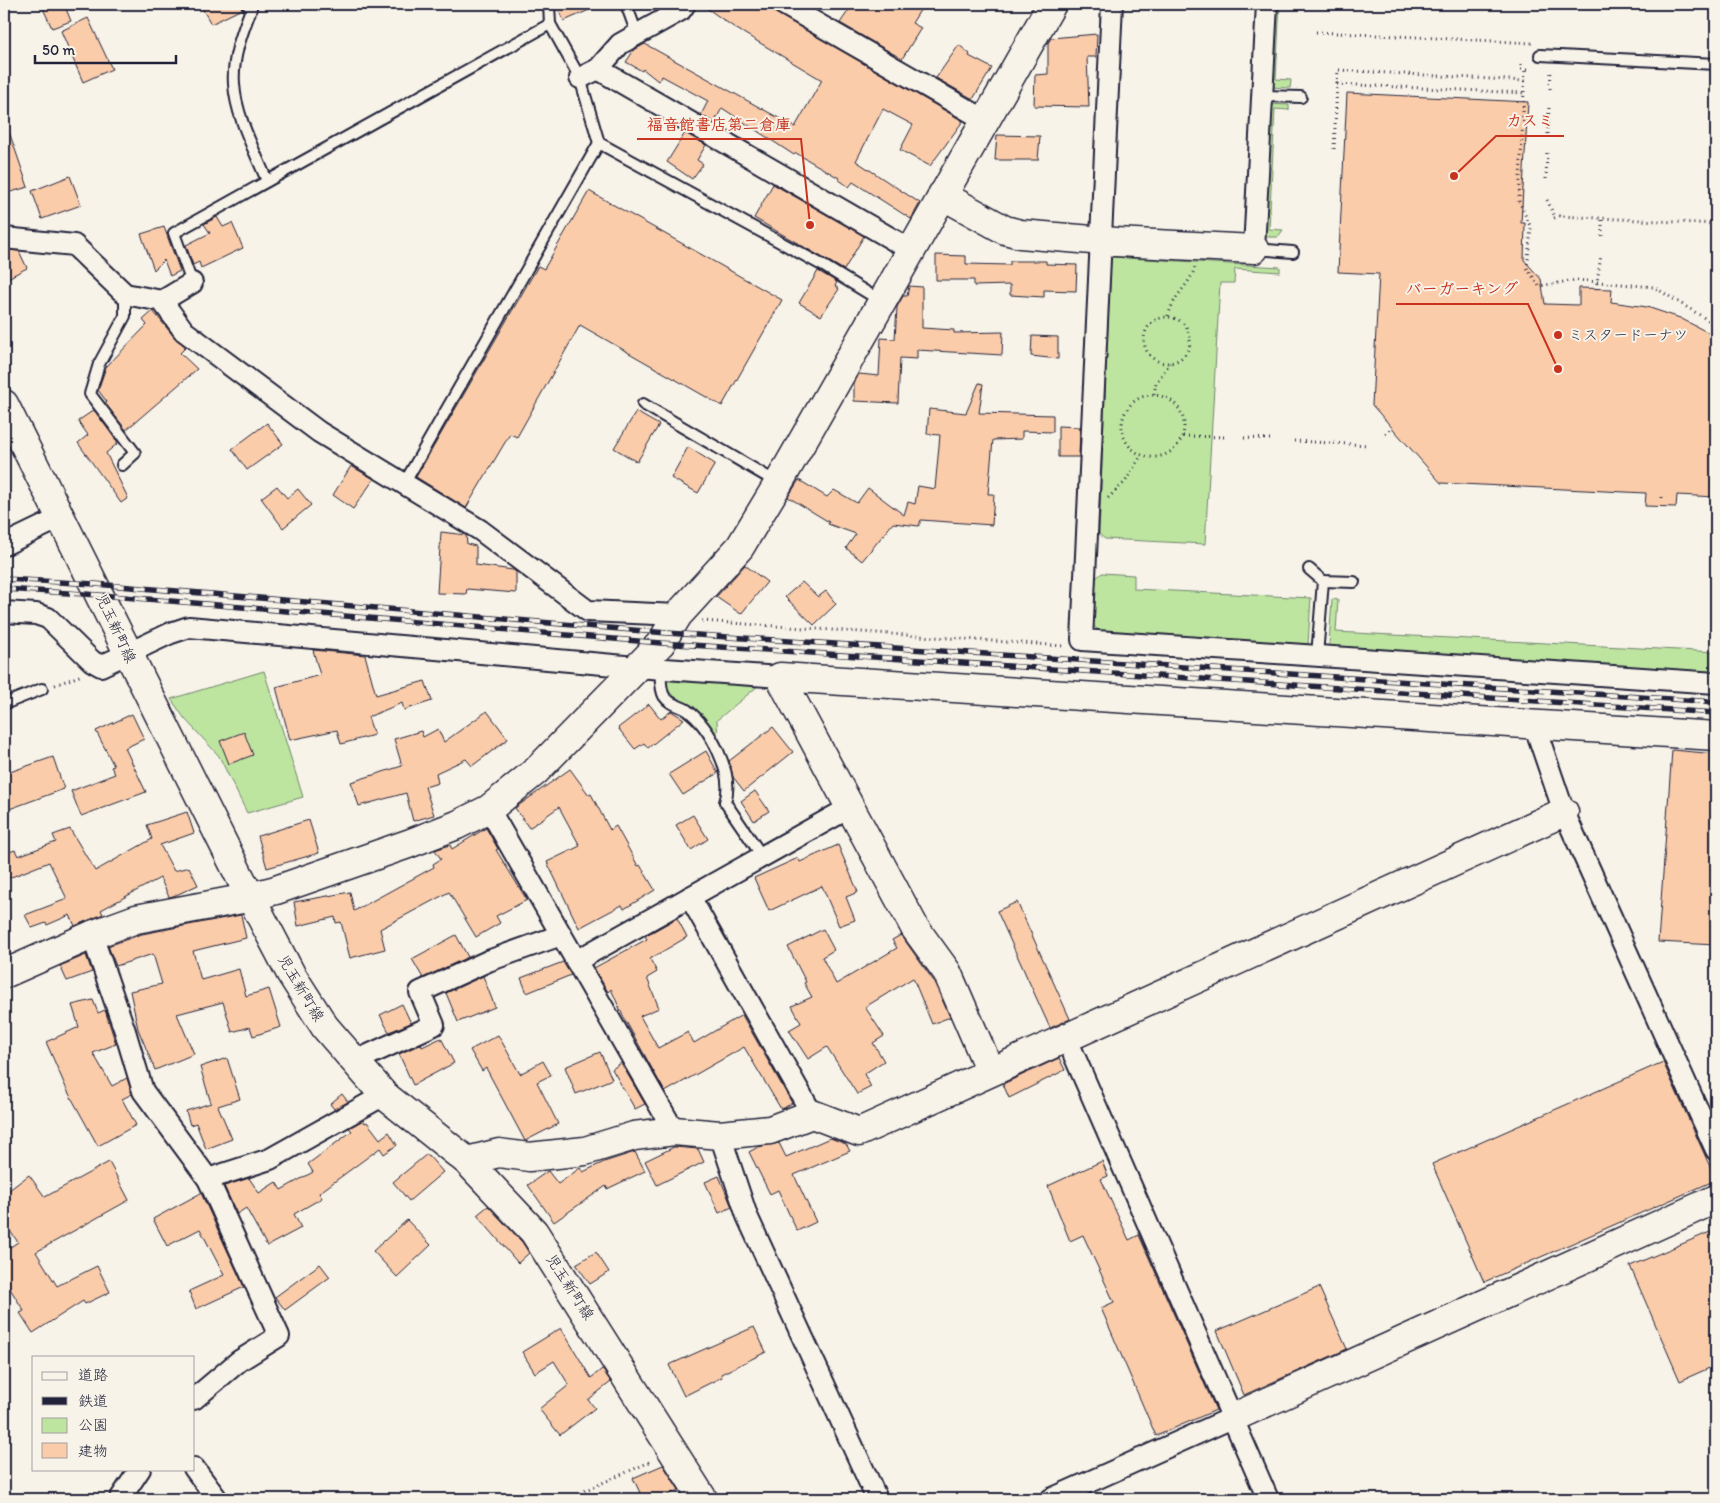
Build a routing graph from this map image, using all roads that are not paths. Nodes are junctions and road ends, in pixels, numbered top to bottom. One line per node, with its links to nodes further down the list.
1 (247, 4): 19 (lane)
2 (549, 4): 9 (lane)
3 (626, 4): 10 (lane)
4 (685, 4): 10 (street)
5 (782, 4): 17 (street)
6 (1052, 4): 17 (street)
7 (1112, 4): 22 (street)
8 (1268, 4): 15 (street)
9 (550, 24): 14 (lane); 19 (lane)
10 (637, 34): 13 (street)
11 (1540, 55): 12 (lane)
12 (1716, 64)
13 (598, 69): 14 (street); 24 (street)
14 (580, 78): 18 (lane)
15 (1262, 96): 16 (lane); 23 (street)
16 (1301, 97)
17 (985, 120): 20 (street)
18 (599, 143): 29 (lane); 33 (lane)
19 (267, 181): 26 (lane)
20 (942, 195): 22 (street); 24 (street)
21 (4, 238): 27 (street)
22 (1102, 240): 23 (street); 43 (street)
23 (1254, 249): 25 (lane)
24 (911, 250): 29 (street)
25 (1293, 252)
26 (192, 283): 28 (street)
27 (125, 294): 28 (street); 32 (lane)
28 (162, 301): 33 (street)
29 (882, 301): 34 (street)
30 (4, 404): 35 (street, 児玉新町線)
31 (643, 404): 34 (lane)
32 (122, 465)
33 (404, 484): 41 (street)
34 (778, 484): 41 (street)
35 (62, 517): 36 (street); 42 (street, 児玉新町線)
36 (4, 545)
37 (1308, 569): 38 (lane)
38 (1323, 581): 39 (lane); 43 (lane)
39 (1354, 582)
40 (4, 612): 42 (street)
41 (678, 615): 44 (street)
42 (129, 654): 44 (street); 55 (street, 児玉新町線)
43 (1317, 656): 46 (street)
44 (648, 668): 45 (street); 52 (street); 54 (lane)
45 (780, 677): 49 (street); 51 (street)
46 (1716, 683)
47 (42, 689): 48 (lane)
48 (4, 704)
49 (1534, 724): 50 (street); 53 (street)
50 (1716, 736)
51 (850, 808): 54 (street); 63 (street)
52 (489, 809): 55 (street); 58 (street)
53 (1564, 812): 61 (street); 68 (street)
54 (762, 856): 56 (street)
55 (250, 897): 57 (street); 62 (street, 児玉新町線)
56 (690, 897): 59 (street); 65 (street)
57 (92, 935): 60 (street); 70 (street)
58 (561, 935): 59 (street); 62 (street)
59 (576, 961): 66 (street)
60 (4, 974)
61 (1066, 1037): 63 (street); 73 (street)
62 (353, 1062): 64 (street, 児玉新町線)
63 (990, 1071): 65 (street)
64 (384, 1095): 69 (street, 児玉新町線); 70 (street)
65 (812, 1114): 67 (street)
66 (674, 1131): 67 (street); 69 (street)
67 (720, 1135): 79 (street)
68 (1716, 1150)
69 (467, 1161): 78 (street, 児玉新町線)
70 (208, 1179): 72 (street)
71 (1716, 1199): 73 (street)
72 (195, 1398)
73 (1232, 1418): 80 (street); 81 (street)
74 (195, 1469): 77 (street)
75 (139, 1470): 76 (street)
76 (120, 1499)
77 (216, 1499)
78 (703, 1499)
79 (877, 1499)
80 (1051, 1499)
81 (1268, 1499)

